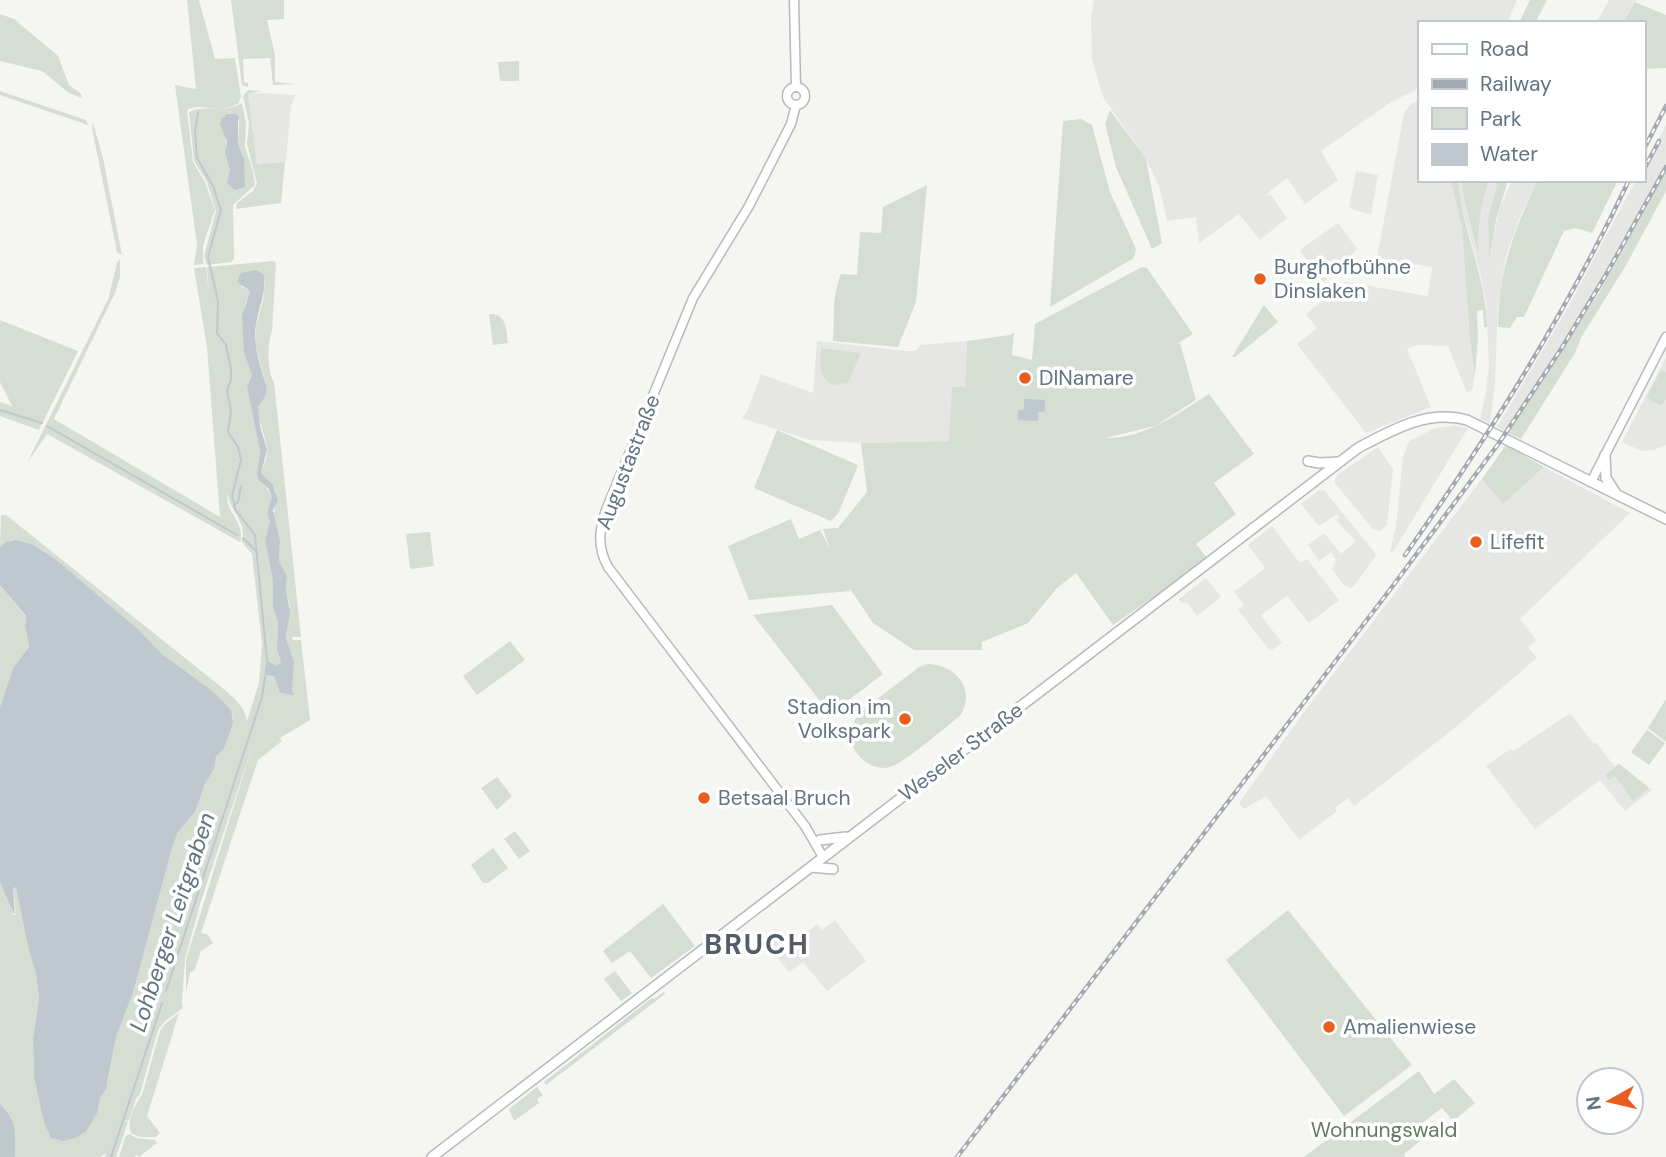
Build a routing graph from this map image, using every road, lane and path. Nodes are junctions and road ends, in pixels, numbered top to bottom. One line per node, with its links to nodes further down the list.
1 (794, 0): 9 (main road, Augustastraße)
2 (1666, 337): 3 (main road)
3 (1605, 455): 6 (main road); 7 (main road)
4 (1308, 460): 5 (main road)
5 (1341, 462): 6 (main road, Weseler Straße); 10 (main road, Weseler Straße)
6 (1591, 482): 7 (main road, Weseler Straße)
7 (1616, 494): 8 (main road, Weseler Straße)
8 (1666, 519)
9 (805, 826): 11 (main road, Augustastraße); 12 (main road, Augustastraße)
10 (848, 837): 11 (main road); 12 (main road, Weseler Straße)
11 (820, 840): 12 (main road, Augustastraße)
12 (826, 855): 13 (main road, Weseler Straße)
13 (811, 867): 14 (main road); 15 (main road, Weseler Straße)
14 (833, 869)
15 (432, 1157)

